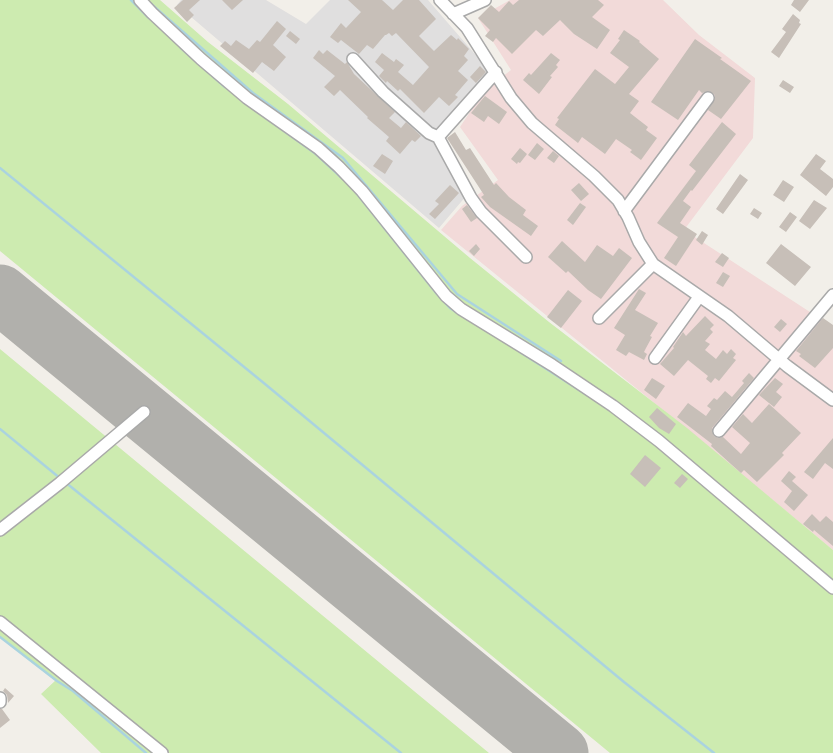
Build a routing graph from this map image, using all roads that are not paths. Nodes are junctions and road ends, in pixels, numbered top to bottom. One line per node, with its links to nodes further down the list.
1 (140, 0): 21 (street)
2 (440, 0): 4 (street)
3 (485, 0): 4 (street)
4 (453, 14): 6 (street)
5 (353, 59): 8 (street)
6 (496, 72): 8 (street); 9 (street)
7 (708, 98): 9 (street)
8 (438, 137): 10 (street)
9 (624, 211): 11 (street)
10 (526, 257)
11 (653, 264): 13 (street); 14 (street)
12 (833, 295): 16 (street)
13 (699, 297): 15 (street); 16 (street)
14 (599, 318)
15 (655, 358)
16 (780, 359): 17 (street); 19 (street)
17 (833, 400)
18 (144, 412): 20 (street)
19 (719, 431)
20 (0, 530)
21 (833, 588)
22 (0, 622): 23 (street)
23 (162, 753)

